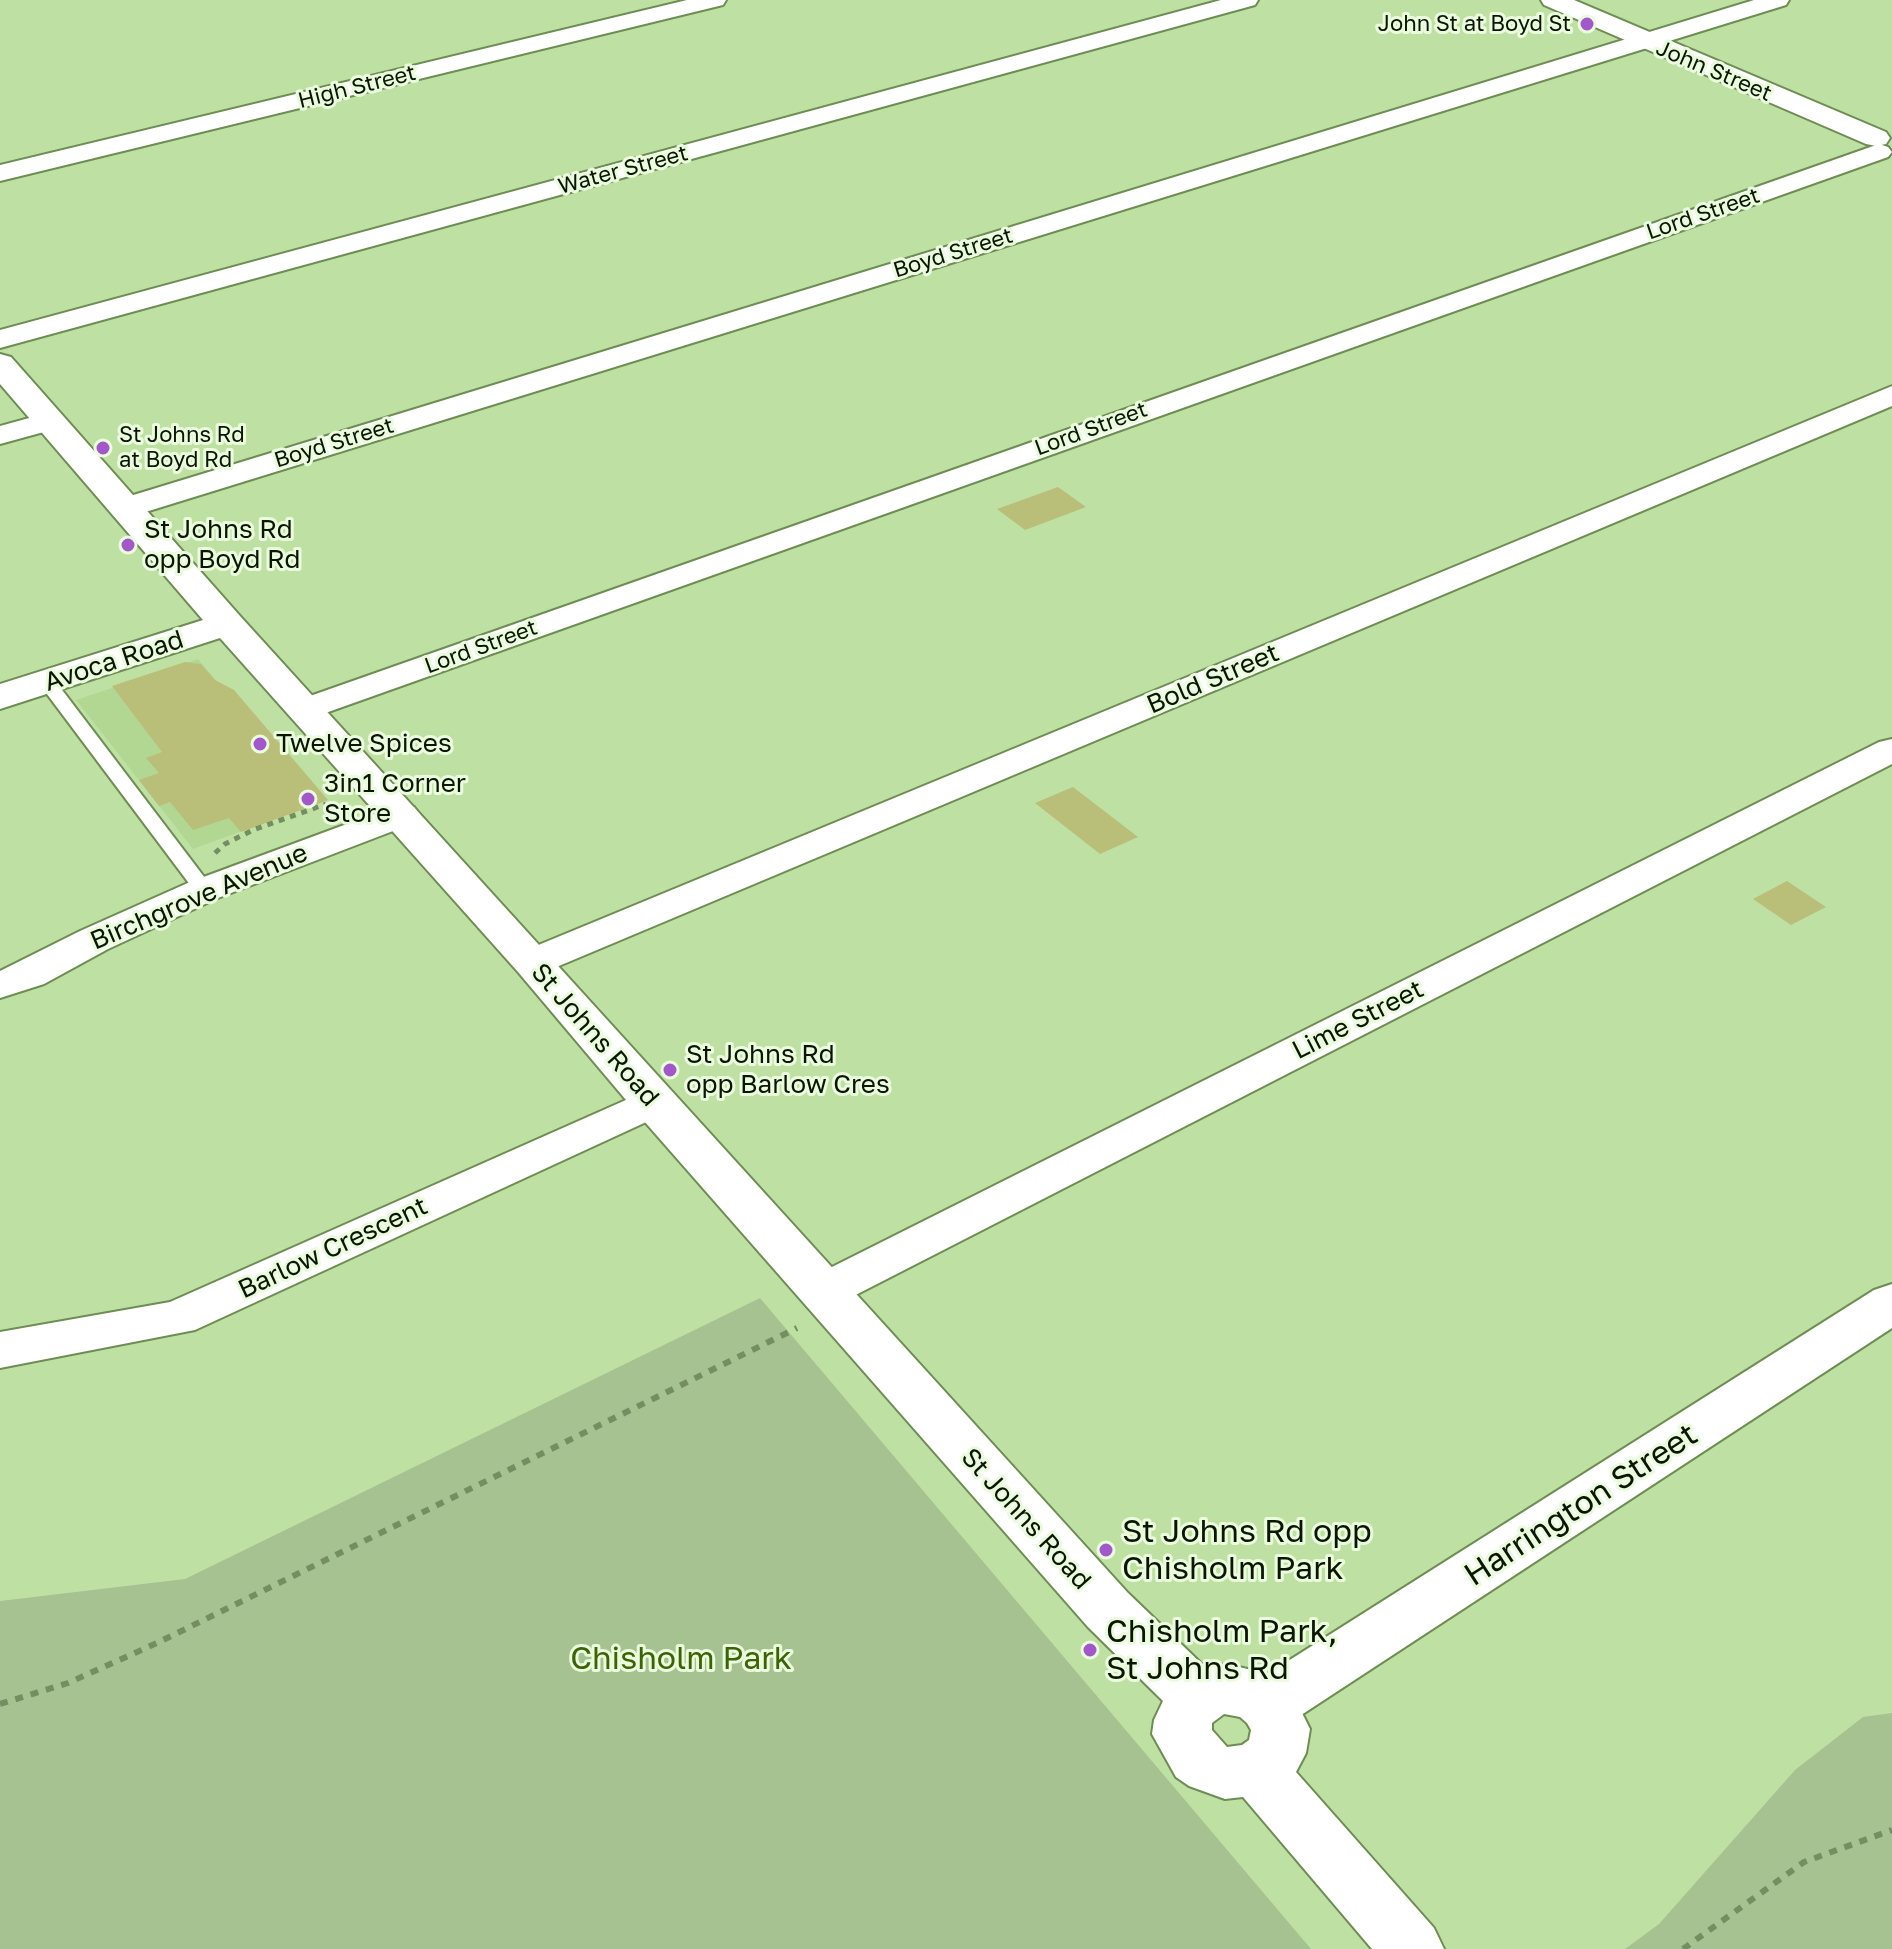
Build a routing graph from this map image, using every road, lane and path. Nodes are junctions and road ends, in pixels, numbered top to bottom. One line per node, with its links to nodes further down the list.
1 (715, 0): 7 (street, High Street)
2 (1247, 0): 8 (street, Water Street)
3 (1553, 0): 5 (main road, John Street)
4 (1778, 0): 5 (street, Boyd Street)
5 (1645, 41): 6 (main road, John Street); 13 (street, Boyd Street)
6 (1885, 146): 17 (street, Lord Street)
7 (0, 173)
8 (0, 339)
9 (0, 364): 11 (main road, St Johns Road)
10 (1892, 395): 22 (street, Bold Street)
11 (51, 421): 12 (street); 13 (main road, St Johns Road)
12 (0, 435)
13 (128, 507): 14 (main road, St Johns Road)
14 (227, 624): 15 (main road, Avoca Road); 17 (main road, St Johns Road)
15 (47, 682): 16 (main road, Avoca Road); 21 (lane)
16 (0, 697)
17 (305, 709): 20 (main road, St Johns Road)
18 (1892, 750): 25 (street, Lime Street)
19 (326, 804): 21 (path)
20 (401, 815): 21 (street, Birchgrove Avenue); 22 (main road, St Johns Road)
21 (197, 880): 23 (street, Birchgrove Avenue)
22 (533, 962): 24 (main road, St Johns Road)
23 (0, 985)
24 (653, 1102): 25 (main road, St Johns Road); 28 (street, Barlow Crescent)
25 (824, 1291): 29 (main road, St Johns Road)
26 (1892, 1303): 31 (main road, Harrington Street)
27 (797, 1328): 30 (path)
28 (0, 1350)
29 (1198, 1698): 31 (main road); 32 (main road)
30 (0, 1704)
31 (1268, 1705): 32 (main road)
32 (1256, 1770): 34 (main road)
33 (1892, 1830): 35 (path)
34 (1412, 1949)
35 (1683, 1949)

